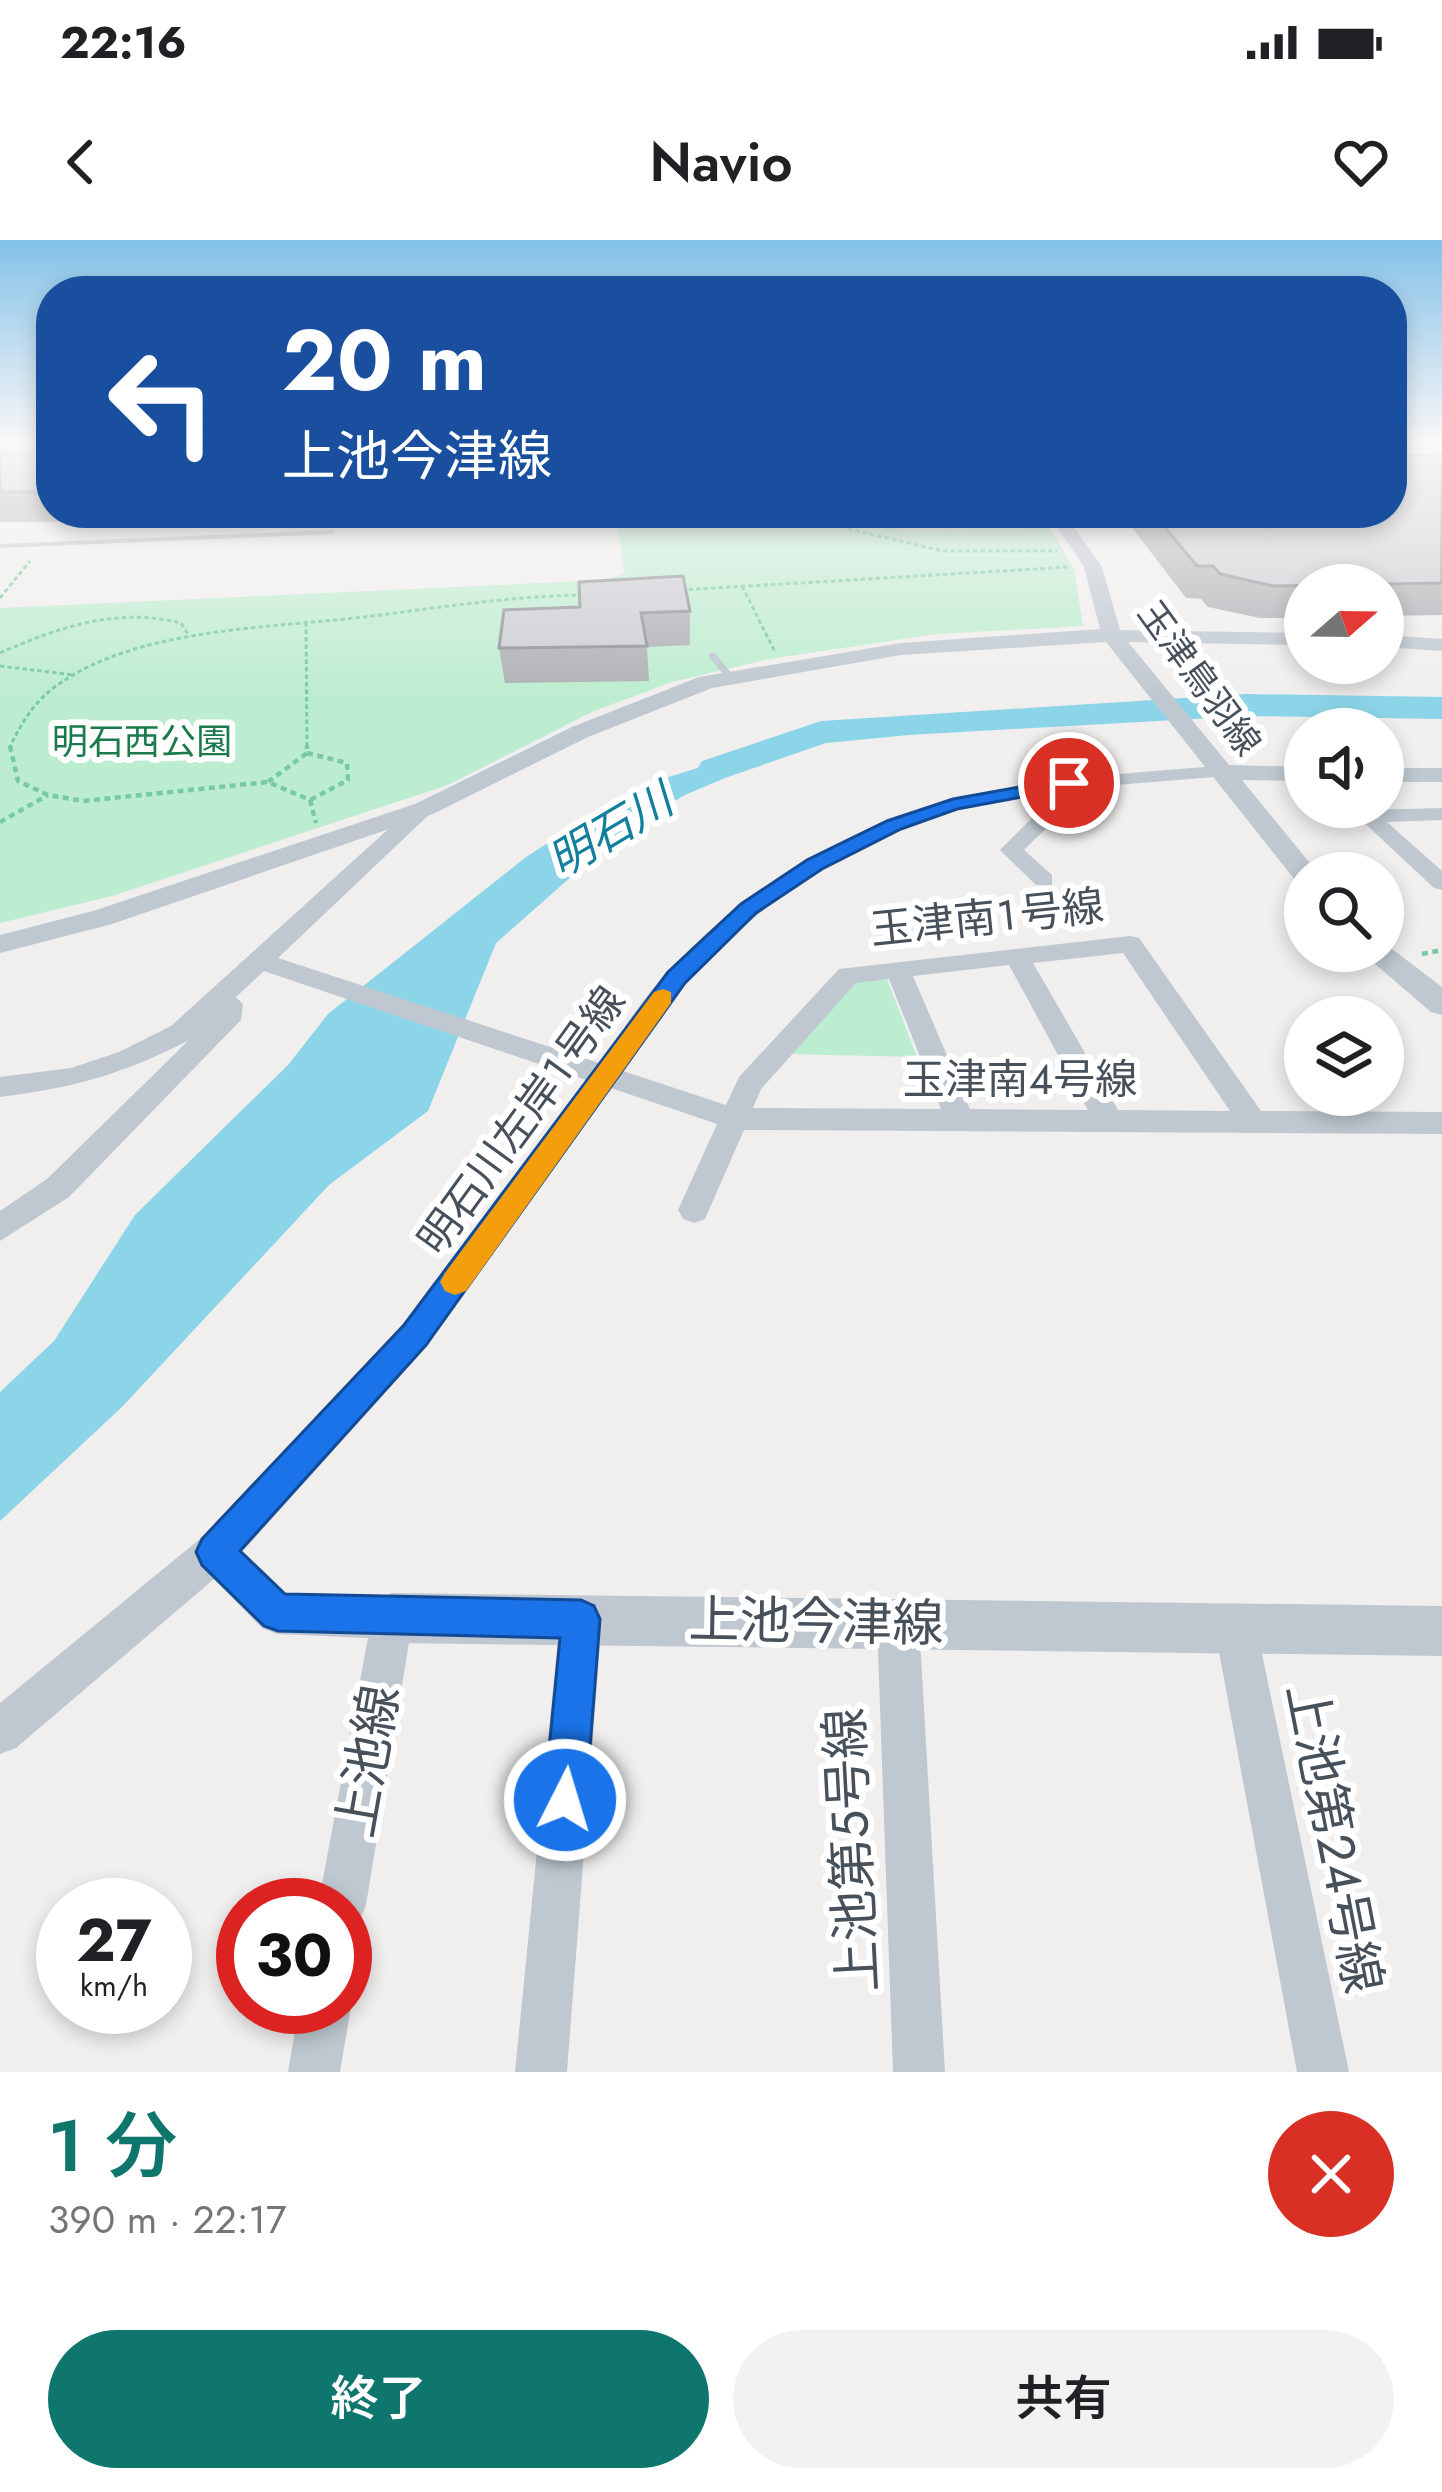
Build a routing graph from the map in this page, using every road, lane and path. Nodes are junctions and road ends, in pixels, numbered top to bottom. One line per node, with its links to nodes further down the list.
1 (1066, 528): 6 (street, 玉津鳥羽線)
2 (848, 529): 6 (path)
3 (333, 532): 4 (lane)
4 (44, 545): 5 (lane); 10 (path)
5 (0, 546)
6 (1088, 559): 7 (path); 13 (street, 玉津鳥羽線)
7 (742, 586): 8 (path); 20 (path)
8 (670, 591)
9 (599, 596): 11 (path)
10 (0, 598)
11 (306, 622): 12 (path); 23 (path)
12 (189, 636): 17 (path); 21 (path)
13 (1112, 636): 14 (street); 20 (street); 24 (street, 玉津鳥羽線)
14 (1284, 639)
15 (1404, 642): 16 (street)
16 (1442, 645)
17 (0, 653)
18 (712, 655): 22 (lane)
19 (0, 666): 21 (path)
20 (782, 666): 22 (street)
21 (78, 676): 30 (path)
22 (730, 676): 32 (street)
23 (307, 753): 28 (path); 31 (path)
24 (1220, 772): 25 (street, 明石川左岸１号線); 29 (street, 明石川左岸１号線); 36 (street, 玉津鳥羽線)
25 (1284, 774)
26 (1404, 775): 27 (street)
27 (1442, 775)
28 (268, 782): 30 (path); 31 (path)
29 (1069, 783): 37 (street); 46 (street, 明石川左岸１号線)
30 (48, 795): 34 (path)
31 (310, 800): 35 (path)
32 (424, 809): 35 (street); 41 (street)
33 (1442, 814): 38 (street)
34 (0, 822)
35 (320, 844): 39 (street)
36 (1287, 852)
37 (1044, 880)
38 (1442, 884)
39 (0, 944)
40 (1018, 958): 42 (street, 玉津南１号線); 50 (street); 51 (street, 玉津南１号線)
41 (262, 961): 44 (street); 46 (street, 玉津南４号線)
42 (898, 970): 48 (street, 玉津南１号線); 49 (street)
43 (1404, 972): 45 (street)
44 (227, 992): 47 (street); 54 (street)
45 (1442, 1004)
46 (603, 1078): 48 (street, 玉津南４号線); 55 (street, 明石川左岸１号線)
47 (0, 1088)
48 (735, 1119): 49 (street, 玉津南４号線); 53 (street, 玉津南１号線)
49 (960, 1120): 50 (street, 玉津南４号線)
50 (1109, 1121): 51 (street, 玉津南４号線)
51 (1253, 1122): 52 (street, 玉津南４号線)
52 (1442, 1123)
53 (694, 1210)
54 (0, 1228)
55 (214, 1552): 56 (street, 上池今津線); 61 (street, 明石川左岸１号線)
56 (392, 1618): 57 (street, 上池今津線); 62 (street, 上池線)
57 (581, 1619): 58 (street, 上池今津線); 65 (street)
58 (898, 1622): 59 (street, 上池今津線); 66 (street, 上池第５号線)
59 (1235, 1625): 60 (street, 上池今津線); 67 (street, 上池第２４号線)
60 (1442, 1631)
61 (0, 1732)
62 (348, 1878)
63 (320, 2034): 64 (street)
64 (314, 2072)
65 (541, 2072)
66 (919, 2072)
67 (1323, 2072)

